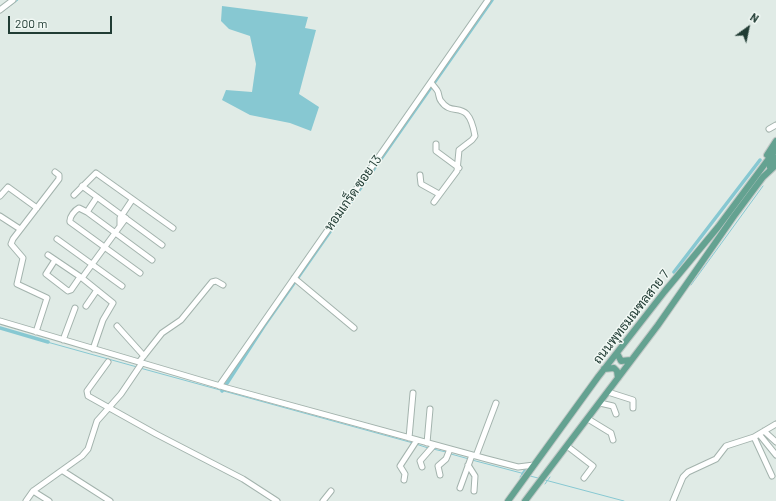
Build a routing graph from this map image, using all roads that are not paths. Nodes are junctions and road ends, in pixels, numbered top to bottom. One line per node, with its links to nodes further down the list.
1 (14, 0): 3 (street)
2 (488, 0): 4 (street, หอมเกร็ด ซอย 13)
3 (0, 10)
4 (432, 84): 12 (street); 40 (street, หอมเกร็ด ซอย 13)
5 (776, 125): 6 (street)
6 (769, 129)
7 (776, 141): 13 (main road)
8 (436, 144): 12 (street)
9 (776, 149): 13 (main road, ถนนพุทธมณฑลสาย 7)
10 (776, 158): 15 (main road)
11 (776, 165): 15 (main road)
12 (459, 168): 18 (street)
13 (760, 170): 52 (main road, ถนนพุทธมณฑลสาย 7)
14 (55, 172): 24 (street)
15 (766, 174): 54 (main road, ถนนพุทธมณฑลสาย 7)
16 (420, 175): 18 (street)
17 (82, 186): 19 (street); 21 (street); 22 (street)
18 (439, 194): 23 (street)
19 (74, 195)
20 (0, 196): 24 (street)
21 (97, 197): 25 (street); 27 (street)
22 (132, 200): 27 (street); 28 (street)
23 (434, 202)
24 (37, 208): 29 (street)
25 (87, 212): 30 (street); 33 (street)
26 (0, 216): 29 (street)
27 (124, 217): 30 (street); 32 (street)
28 (173, 228)
29 (20, 230): 49 (street)
30 (116, 232): 33 (street); 36 (street)
31 (58, 239): 37 (street)
32 (162, 245)
33 (104, 248): 37 (street); 38 (street)
34 (48, 254): 35 (street)
35 (55, 260): 39 (street); 39 (street)
36 (152, 260)
37 (92, 264): 39 (street); 42 (street)
38 (140, 273)
39 (81, 278): 43 (street)
40 (296, 280): 48 (street); 59 (street, หอมเกร็ด ซอย 13)
41 (223, 285): 53 (street)
42 (122, 286)
43 (97, 290): 44 (street); 51 (street)
44 (86, 306)
45 (75, 308): 50 (street)
46 (0, 321): 49 (street)
47 (117, 326): 53 (street)
48 (354, 328)
49 (36, 332): 50 (street)
50 (63, 340): 51 (street)
51 (93, 349): 56 (street)
52 (617, 353): 54 (main road); 57 (main road, ถนนพุทธมณฑลสาย 7)
53 (144, 356): 56 (street)
54 (631, 360): 58 (main road, ถนนพุทธมณฑลสาย 7)
55 (108, 362): 64 (street)
56 (141, 364): 59 (street); 64 (street)
57 (604, 370): 58 (main road); 82 (main road, ถนนพุทธมณฑลสาย 7)
58 (618, 379): 60 (main road, ถนนพุทธมณฑลสาย 7)
59 (223, 387): 71 (street)
60 (608, 392): 63 (main road, ถนนพุทธมณฑลสาย 7); 65 (street)
61 (413, 393): 71 (street)
62 (496, 403): 80 (street)
63 (600, 403): 67 (street); 68 (main road, ถนนพุทธมณฑลสาย 7)
64 (109, 408): 83 (street); 95 (street)
65 (633, 408)
66 (430, 409): 75 (street)
67 (616, 414)
68 (588, 418): 72 (street); 76 (main road, ถนนพุทธมณฑลสาย 7)
69 (776, 424): 70 (street)
70 (759, 434): 73 (street); 79 (street); 85 (street); 99 (street)
71 (409, 438): 74 (street)
72 (613, 440)
73 (776, 442)
74 (415, 443): 75 (street); 87 (street)
75 (427, 443): 77 (street)
76 (567, 446): 86 (street); 98 (main road, ถนนพุทธมณฑลสาย 7)
77 (432, 448): 78 (street); 81 (street)
78 (449, 452): 80 (street); 84 (street)
79 (776, 455)
80 (471, 459): 82 (street); 88 (street); 91 (street)
81 (422, 467)
82 (529, 467): 97 (main road, ถนนพุทธมณฑลสาย 7)
83 (63, 471): 89 (street); 94 (street)
84 (440, 475)
85 (772, 476)
86 (584, 478)
87 (404, 480)
88 (460, 488)
89 (33, 491): 92 (street); 93 (street)
90 (331, 491): 96 (street)
91 (474, 491)
92 (26, 501)
93 (49, 501)
94 (110, 501)
95 (277, 501)
96 (323, 501)
97 (508, 501)
98 (525, 501)
99 (673, 501)

